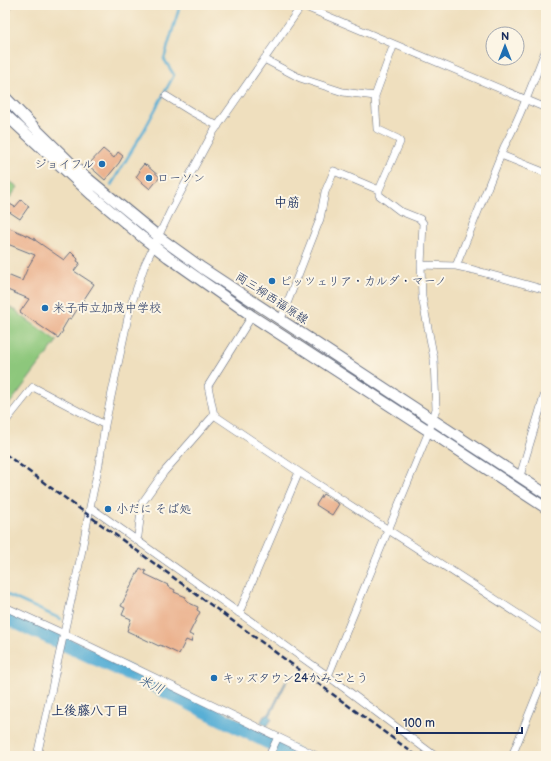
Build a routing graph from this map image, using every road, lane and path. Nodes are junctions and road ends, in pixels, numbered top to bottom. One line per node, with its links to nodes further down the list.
1 (7, 5): 3 (street)
2 (302, 5): 4 (street); 6 (street)
3 (5, 8)
4 (394, 44): 8 (street); 10 (street)
5 (546, 50): 10 (street)
6 (264, 59): 8 (street); 13 (street)
7 (166, 96): 13 (street)
8 (375, 96): 16 (street)
9 (5, 97): 17 (main road, 両三柳西福原線)
10 (526, 100): 11 (street); 14 (street)
11 (546, 108)
12 (5, 114): 17 (main road, 両三柳西福原線)
13 (218, 126): 17 (street)
14 (501, 155): 15 (street); 19 (street)
15 (546, 173)
16 (379, 190): 18 (street); 22 (street)
17 (156, 242): 21 (main road, 両三柳西福原線); 22 (main road, 両三柳西福原線); 27 (street)
18 (421, 265): 19 (street); 25 (street)
19 (456, 266): 20 (street)
20 (546, 290)
21 (252, 316): 24 (street); 28 (main road, 両三柳西福原線)
22 (281, 319): 25 (main road, 両三柳西福原線)
23 (546, 390): 30 (street)
24 (214, 415): 29 (street); 35 (street)
25 (433, 420): 28 (street); 30 (main road, 両三柳西福原線)
26 (5, 422): 27 (street)
27 (105, 425): 32 (street)
28 (429, 431): 33 (main road, 両三柳西福原線); 34 (street)
29 (299, 472): 34 (street); 37 (street)
30 (520, 476): 31 (main road, 両三柳西福原線)
31 (546, 494)
32 (90, 507): 35 (street); 39 (street)
33 (546, 508)
34 (388, 529): 38 (street); 41 (street)
35 (136, 539): 37 (street)
36 (5, 607): 39 (street)
37 (239, 613): 41 (street)
38 (546, 632)
39 (64, 635): 42 (street); 43 (street)
40 (546, 672): 47 (street)
41 (328, 676): 46 (street)
42 (277, 738): 44 (street); 45 (street)
43 (38, 756)
44 (269, 756)
45 (317, 756)
46 (435, 756)
47 (512, 756)

